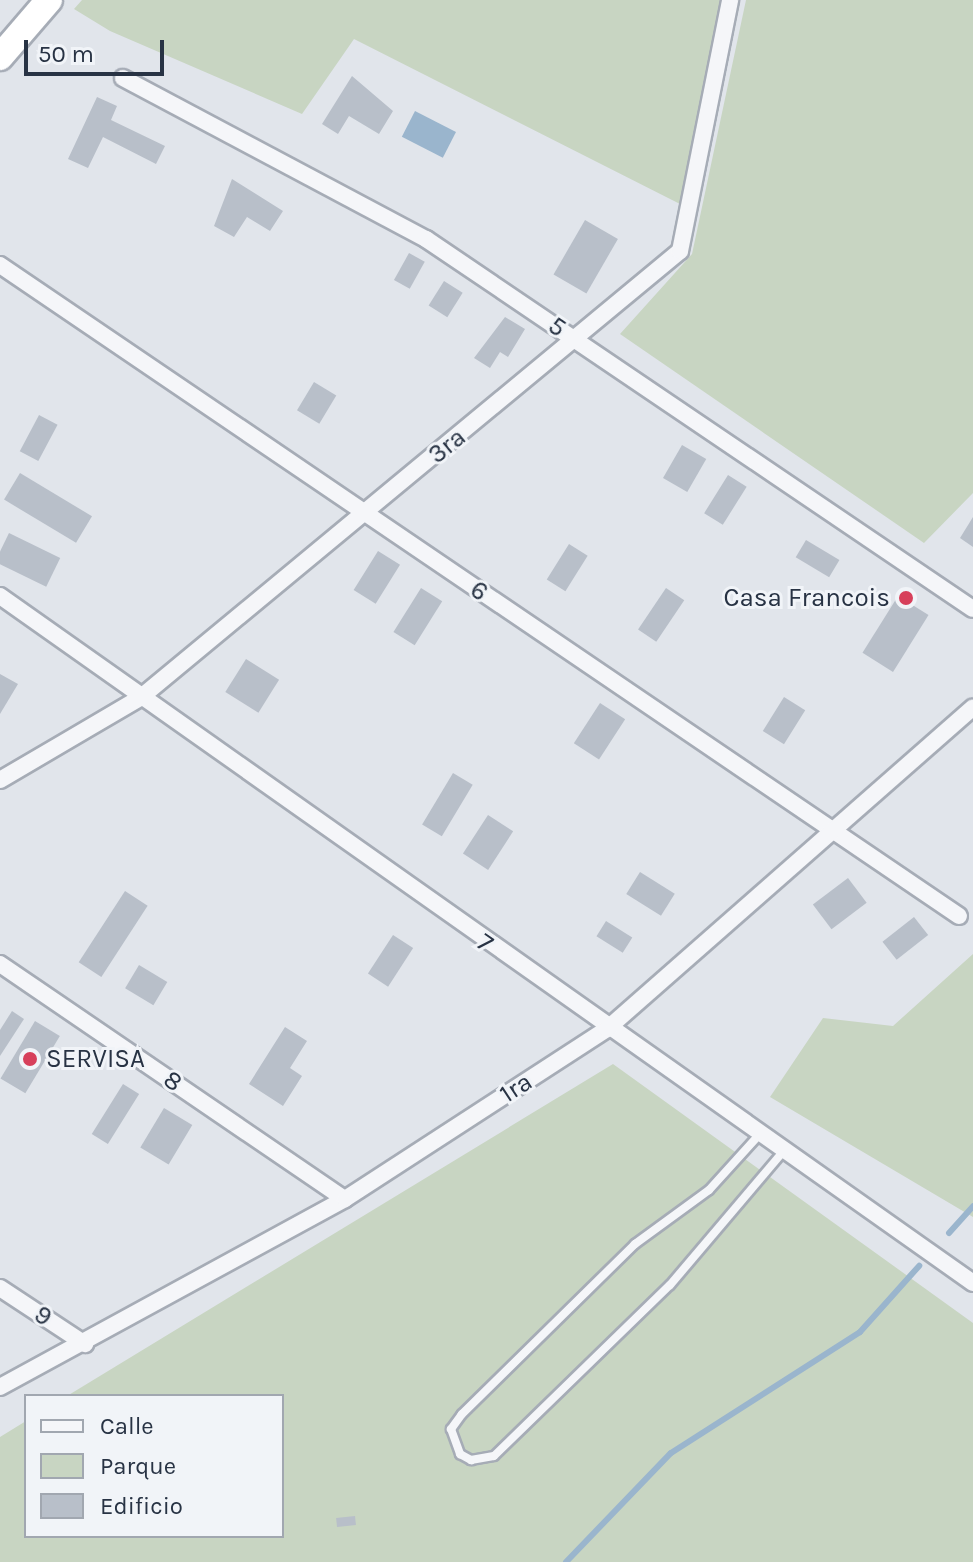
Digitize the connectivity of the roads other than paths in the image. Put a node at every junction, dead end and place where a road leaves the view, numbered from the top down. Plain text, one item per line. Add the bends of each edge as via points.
1 (49, 0) edge
2 (730, 0) edge
3 (0, 57) edge
4 (123, 78) dead end
5 (0, 265) edge
6 (578, 341) junction
7 (364, 512) junction
8 (0, 596) edge
9 (973, 609) edge
10 (140, 698) junction
11 (973, 707) edge
12 (0, 780) edge
13 (830, 828) junction
14 (959, 916) dead end
15 (0, 964) edge
16 (607, 1029) junction
17 (758, 1136) junction
18 (782, 1153) junction
19 (345, 1199) junction
20 (973, 1283) edge
21 (0, 1288) edge
22 (85, 1344) junction
23 (0, 1387) edge

1 - 3 highway
2 - 6 street, 3ra via 680,251
4 - 6 street, 5 via 426,239
5 - 7 street, 6
6 - 7 street, 3ra
6 - 9 street, 5
7 - 10 street, 3ra
7 - 13 street, 6
8 - 10 street, 7
10 - 12 street, 3ra
10 - 16 street, 7
11 - 13 street, 1ra
13 - 14 street, 6
13 - 16 street, 1ra
15 - 19 street, 8
16 - 17 street, 7
16 - 19 street, 1ra
17 - 18 street, 7
17 - 18 lane via 709,1190 635,1244 462,1414 451,1429 460,1454 471,1460 494,1456 670,1285
18 - 20 street, 7
19 - 22 street, 1ra
21 - 22 street, 9
22 - 23 street, 1ra

